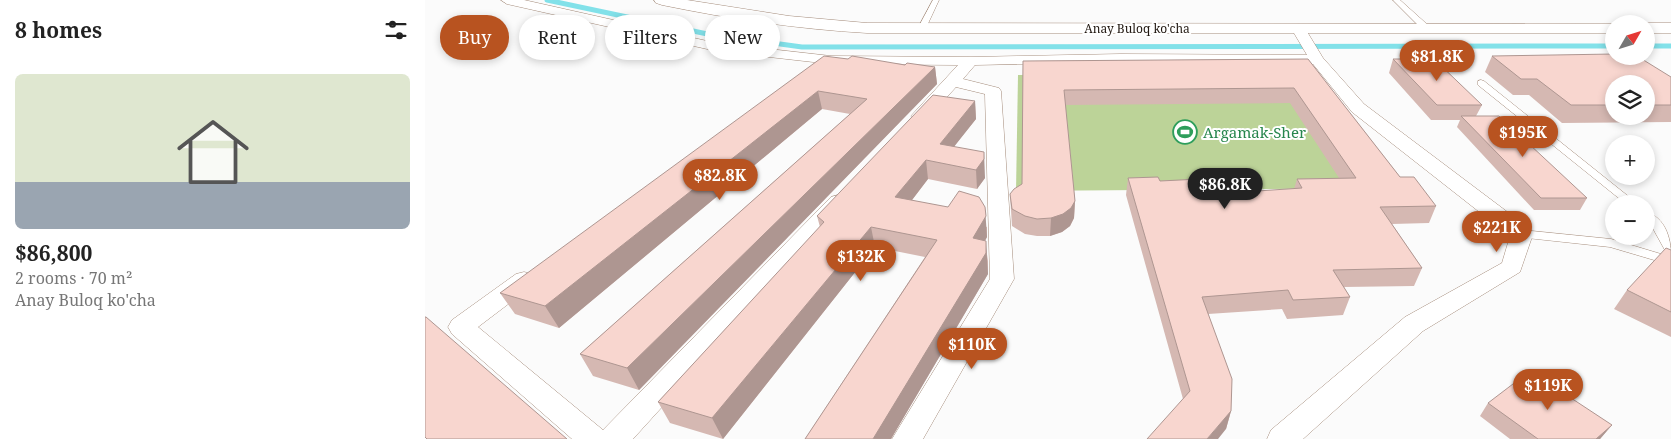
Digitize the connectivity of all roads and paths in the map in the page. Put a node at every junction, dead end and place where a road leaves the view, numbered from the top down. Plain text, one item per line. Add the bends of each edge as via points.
1 (507, 0) edge
2 (662, 0) edge
3 (936, 0) edge
4 (1396, 0) edge
5 (922, 28) junction
6 (1426, 28) junction
7 (1605, 28) edge
8 (1655, 28) edge
9 (1671, 28) edge
10 (1308, 44) junction
11 (971, 61) junction
12 (952, 82) junction
13 (1481, 83) dead end
14 (904, 132) edge
15 (850, 189) edge
16 (1622, 195) edge
17 (1655, 221) edge
18 (1523, 234) junction
19 (1671, 251) edge
20 (1671, 261) edge
21 (541, 267) edge
22 (593, 439) edge
23 (614, 439) edge
24 (907, 439) edge
25 (1282, 439) edge

1 - 11 street via 716,47 831,60
2 - 5 main road, Anay Buloq ko'cha via 789,22
3 - 5 lane
4 - 6 lane
5 - 10 main road, Anay Buloq ko'cha
6 - 7 main road, Anay Buloq ko'cha
6 - 10 main road, Anay Buloq ko'cha
8 - 9 main road
10 - 11 street via 1121,58
10 - 18 street via 1358,108
11 - 12 street
12 - 14 street
12 - 24 street via 993,91 1002,279
13 - 16 lane
15 - 23 street
17 - 19 lane
18 - 20 lane via 1611,243
18 - 25 street via 1512,267 1414,324
21 - 22 street via 461,327

